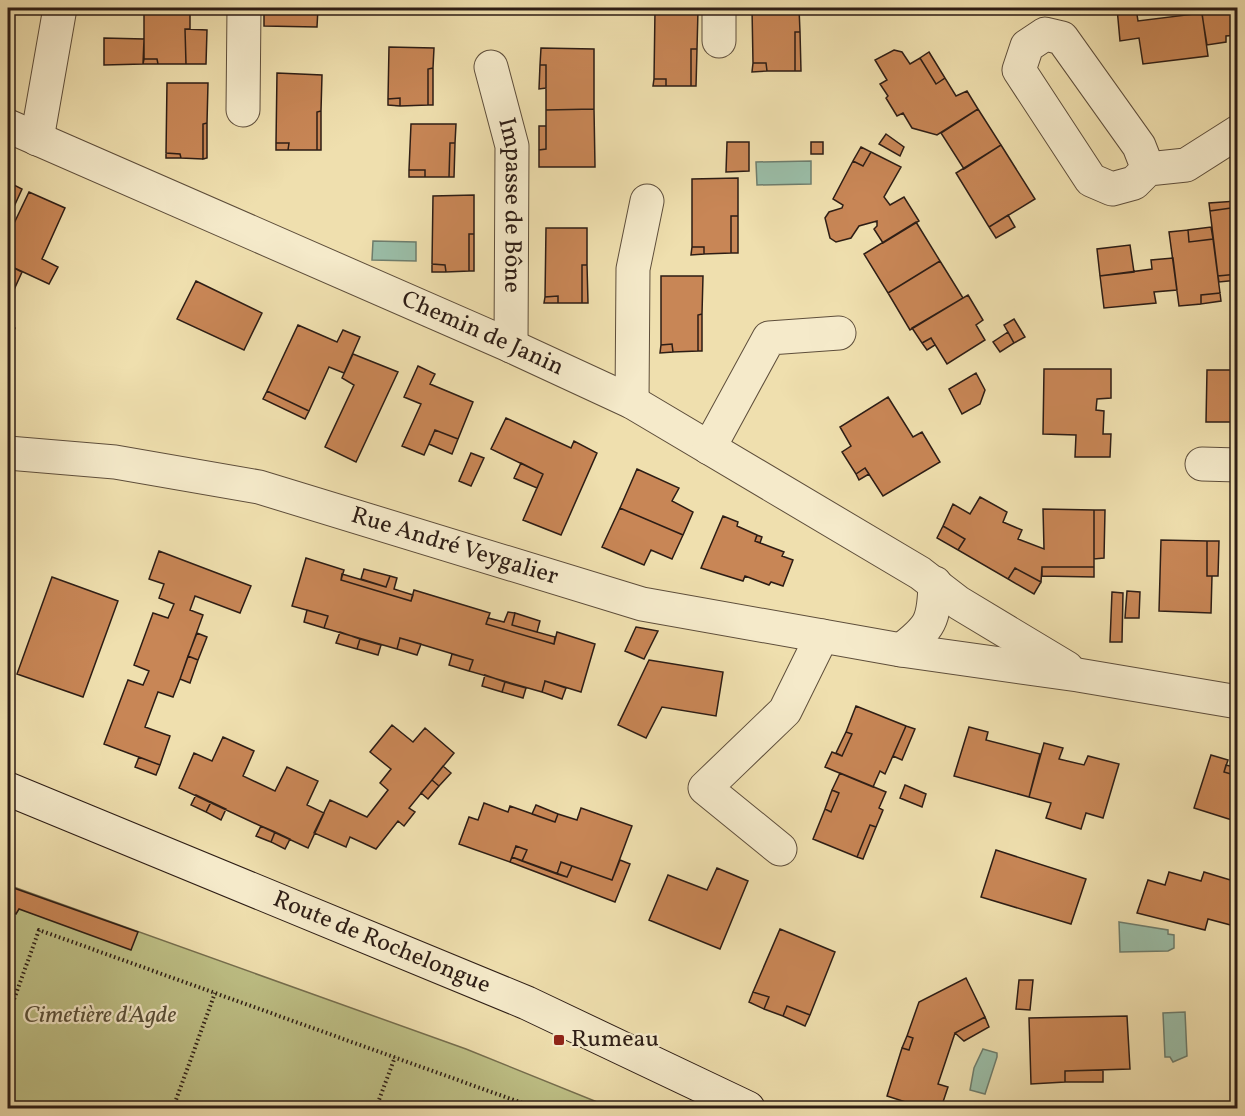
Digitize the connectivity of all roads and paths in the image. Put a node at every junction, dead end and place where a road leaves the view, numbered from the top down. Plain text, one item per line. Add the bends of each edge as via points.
1 (60, 8) edge
2 (244, 8) edge
3 (719, 8) edge
4 (719, 41) dead end
5 (491, 67) dead end
6 (243, 110) dead end
7 (8, 126) edge
8 (1238, 132) edge
9 (37, 139) junction
10 (1148, 169) junction
11 (647, 201) dead end
12 (839, 333) dead end
13 (511, 346) junction
14 (632, 402) junction
15 (709, 448) junction
16 (8, 453) edge
17 (1202, 464) dead end
18 (1238, 465) edge
19 (935, 583) junction
20 (822, 636) junction
21 (901, 650) junction
22 (1078, 675) junction
23 (1238, 702) edge
24 (8, 789) edge
25 (780, 849) dead end
26 (215, 993) junction
27 (8, 1016) edge
28 (394, 1057) junction
29 (518, 1101) junction
30 (173, 1108) edge
31 (376, 1108) edge
32 (516, 1108) edge
33 (536, 1108) edge
34 (748, 1108) edge

1 - 9 street
2 - 6 street
3 - 4 street
5 - 13 street, Impasse de Bône via 512,146
7 - 9 street, Chemin de Janin
8 - 10 street via 1186,165
9 - 13 street, Chemin de Janin
10 - 10 street via 1139,146 1062,38 1045,34 1027,46 1019,70 1091,180 1112,189 1134,183
11 - 14 street via 633,268
12 - 15 street via 769,338
13 - 14 street, Chemin de Janin
14 - 15 street, Chemin de Janin
15 - 19 street, Chemin de Janin
16 - 20 street, Rue André Veygalier via 115,462 259,487 642,604
17 - 18 street
19 - 21 street via 934,612 922,634
19 - 22 street, Chemin de Janin via 959,603
20 - 21 street, Rue André Veygalier
20 - 25 street via 785,711 705,788
21 - 22 street, Chemin de Janin
22 - 23 street, Chemin de Janin
24 - 34 street, Route de Rochelongue via 527,1003
26 - 27 path via 39,930
26 - 28 path
26 - 30 path
28 - 29 path
28 - 31 path
29 - 32 path
29 - 33 path

